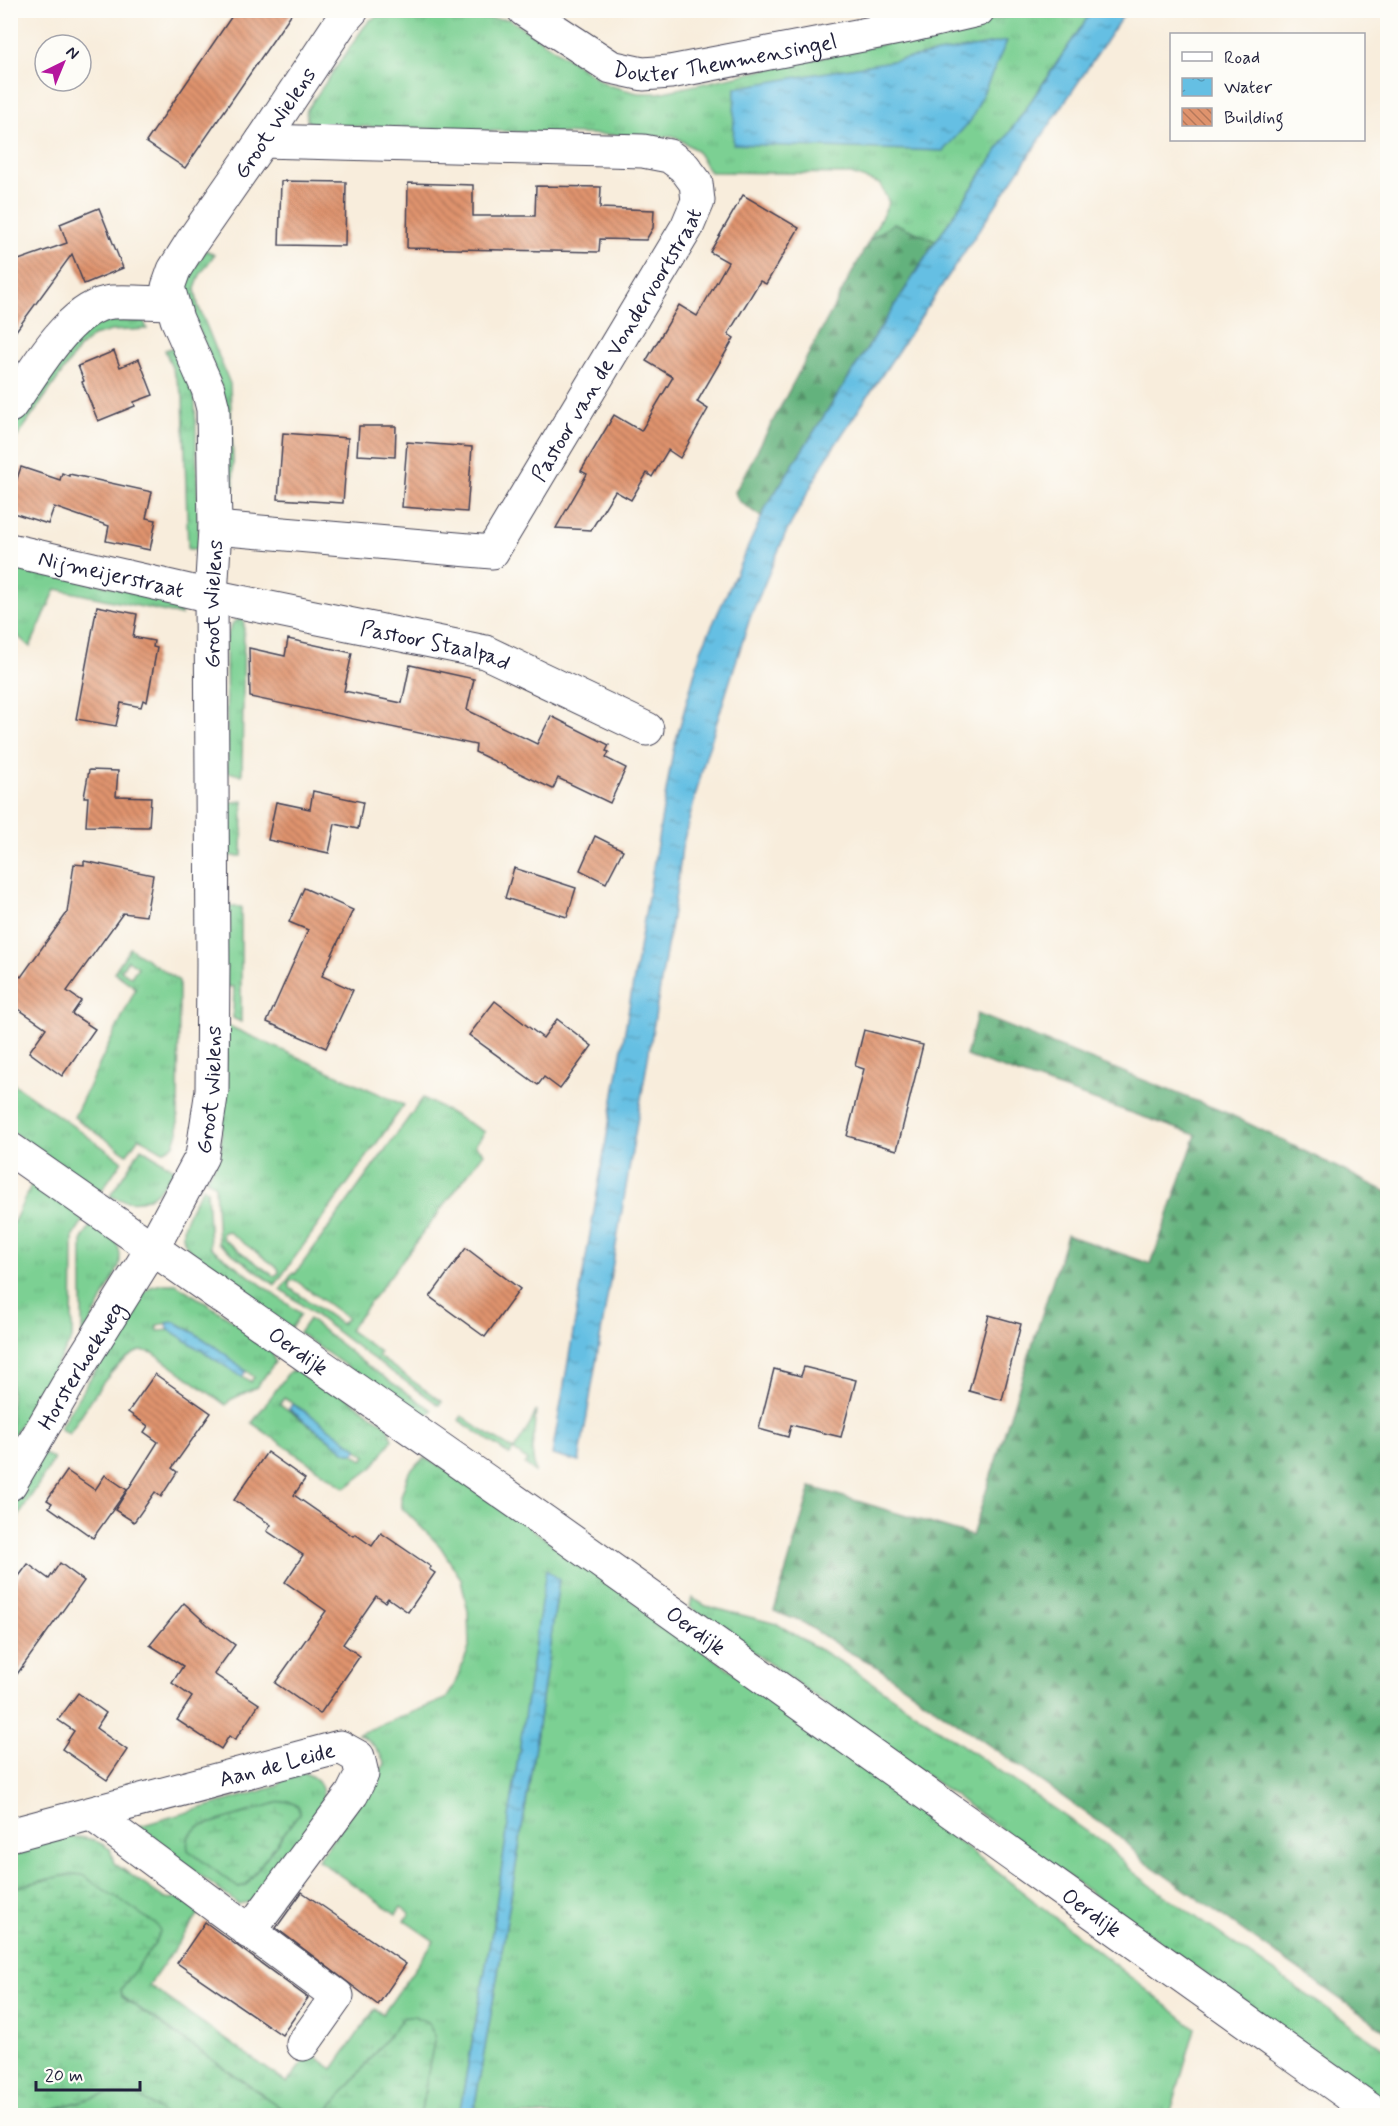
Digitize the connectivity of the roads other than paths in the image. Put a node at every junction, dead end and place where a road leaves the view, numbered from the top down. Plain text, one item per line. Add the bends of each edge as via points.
1 (352, 10) edge
2 (524, 10) edge
3 (978, 10) edge
4 (262, 141) junction
5 (172, 303) junction
6 (10, 406) edge
7 (215, 528) junction
8 (10, 550) edge
9 (211, 596) junction
10 (647, 729) dead end
11 (10, 1149) edge
12 (152, 1249) junction
13 (10, 1484) edge
14 (93, 1815) junction
15 (10, 1835) edge
16 (249, 1932) junction
17 (303, 2044) dead end
18 (1379, 2115) edge

1 - 4 street, Groot Wielens
2 - 3 street, Dokter Themmensingel via 611,67 644,74
4 - 5 street, Groot Wielens via 174,270 168,287
4 - 7 street, Pastoor van de Vondervoortstraat via 644,151 669,156 684,167 696,183 698,201 687,227 492,552
5 - 6 street via 110,302 87,309 70,323
5 - 7 street, Groot Wielens via 213,409
7 - 9 street, Groot Wielens
8 - 9 street, Nijmeijerstraat
9 - 10 street, Pastoor Staalpad via 485,652
9 - 12 street, Groot Wielens via 212,1090 202,1156
11 - 12 street, Oerdijk
12 - 13 street, Horsterhoekweg
12 - 18 street, Oerdijk via 545,1522
14 - 15 street, Aan de Leide
14 - 16 street
14 - 16 street, Aan de Leide via 340,1747 358,1757 362,1774 352,1794
16 - 17 street via 337,1996

